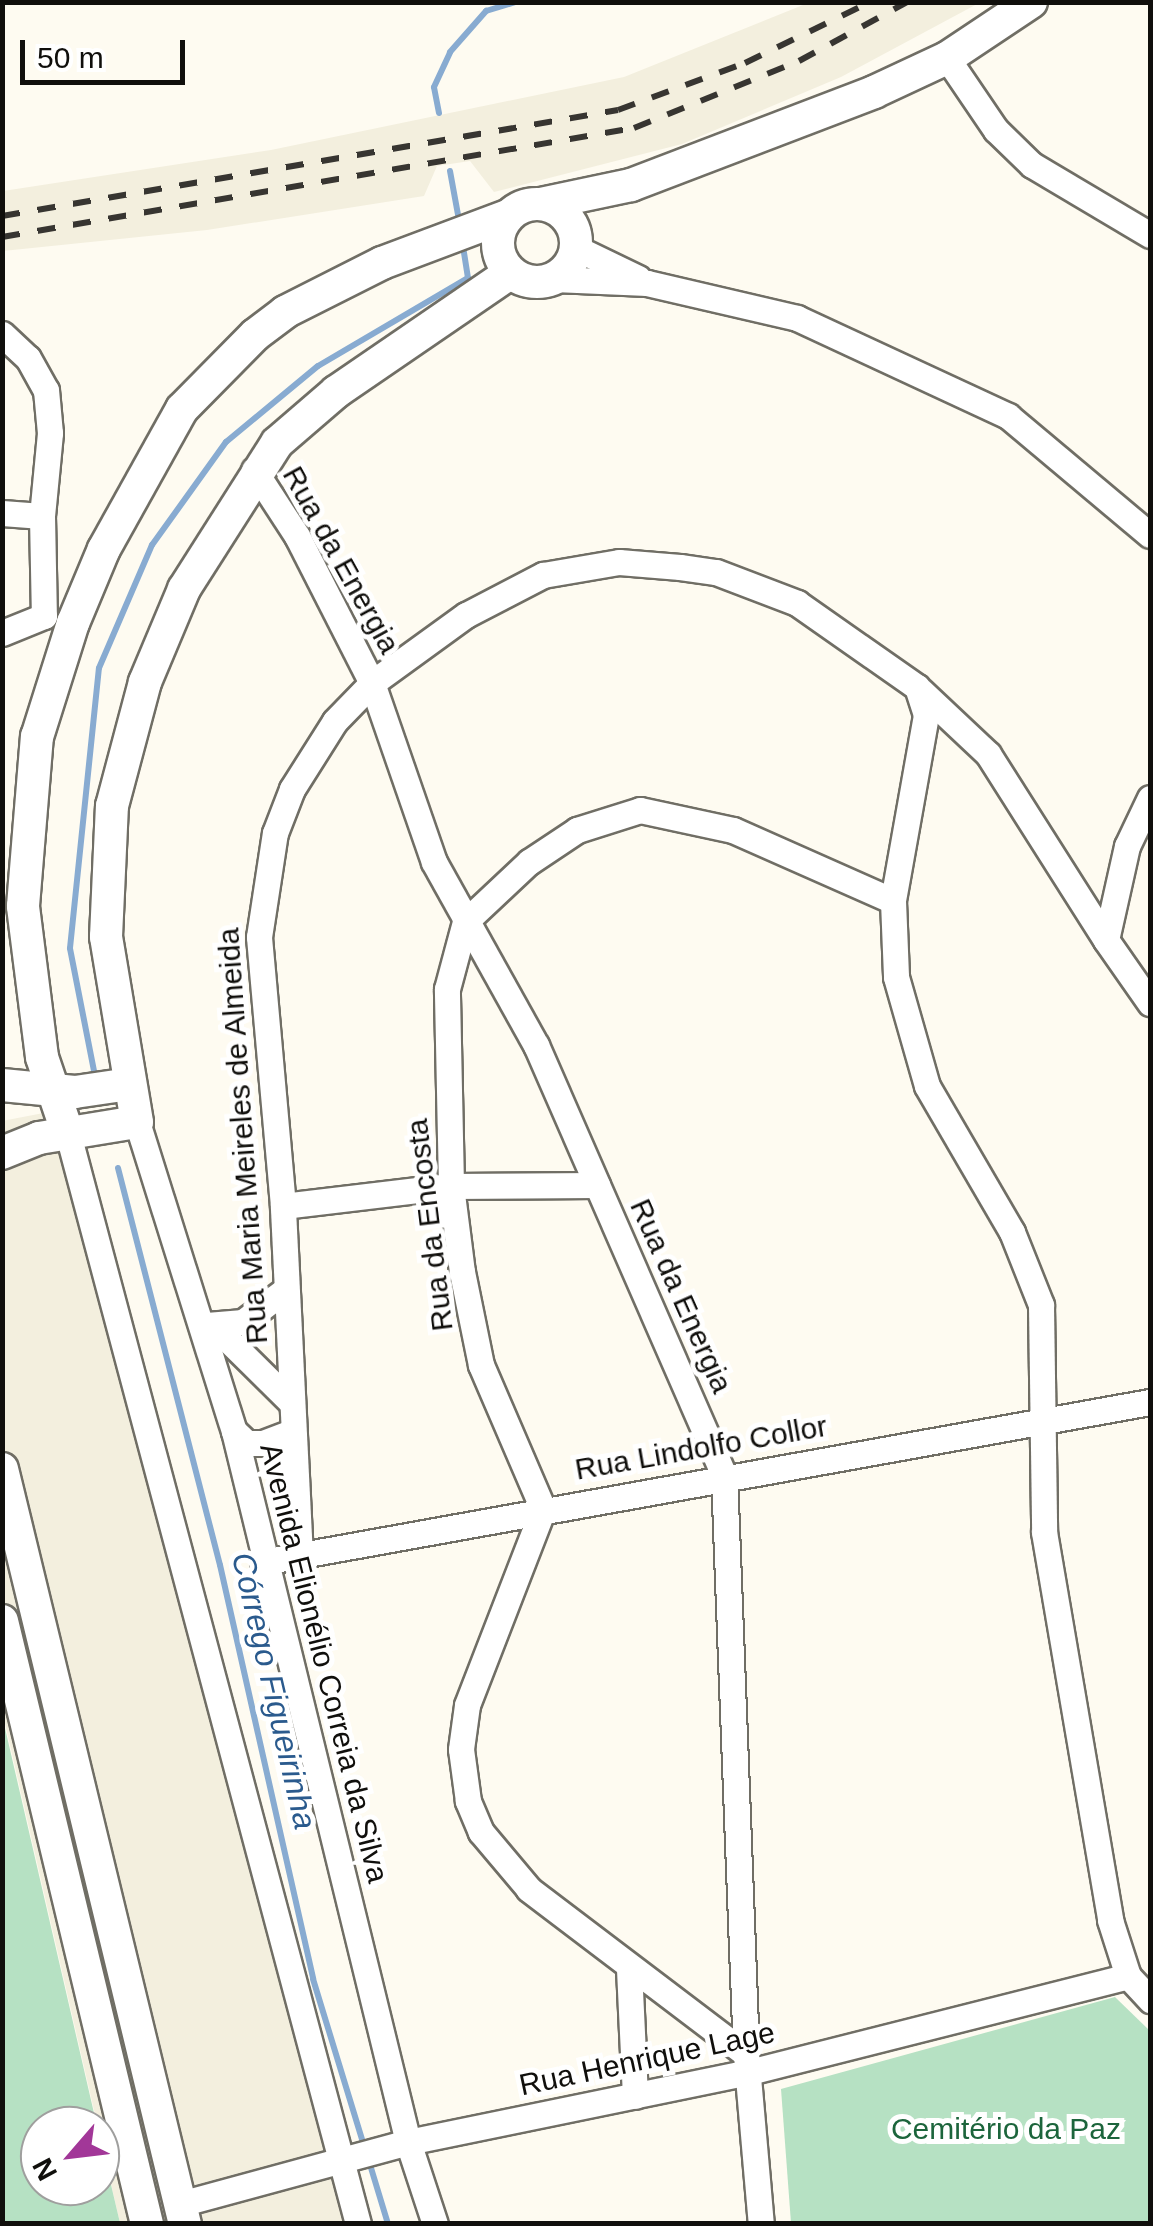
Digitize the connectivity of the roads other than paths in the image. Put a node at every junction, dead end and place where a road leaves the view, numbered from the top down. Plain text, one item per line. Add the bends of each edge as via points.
1 (1031, 2) edge
2 (947, 58) junction
3 (631, 185) junction
4 (541, 204) junction
5 (507, 216) junction
6 (1150, 235) edge
7 (574, 238) junction
8 (510, 272) junction
9 (554, 279) junction
10 (647, 283) junction
11 (2, 334) edge
12 (254, 470) junction
13 (2, 513) edge
14 (42, 516) junction
15 (1150, 535) edge
16 (2, 632) edge
17 (372, 683) junction
18 (918, 688) junction
19 (1150, 798) edge
20 (893, 902) junction
21 (465, 922) junction
22 (1106, 940) junction
23 (1150, 1003) edge
24 (129, 1084) junction
25 (2, 1086) edge
26 (52, 1090) junction
27 (137, 1122) junction
28 (68, 1134) junction
29 (2, 1153) edge
30 (597, 1184) junction
31 (451, 1186) junction
32 (283, 1206) junction
33 (285, 1290) junction
34 (208, 1325) junction
35 (1150, 1402) edge
36 (292, 1403) junction
37 (1042, 1423) junction
38 (234, 1430) junction
39 (292, 1432) junction
40 (2, 1469) edge
41 (724, 1476) junction
42 (543, 1509) junction
43 (300, 1557) junction
44 (263, 1562) junction
45 (2, 1621) edge
46 (629, 1969) junction
47 (1128, 1976) junction
48 (1150, 2000) edge
49 (748, 2063) junction
50 (635, 2096) junction
51 (408, 2142) junction
52 (339, 2162) junction
53 (183, 2214) edge
54 (147, 2224) edge
55 (358, 2224) edge
56 (435, 2224) edge
57 (761, 2224) edge

1 - 2 main road
2 - 3 main road
2 - 6 street via 996,130 1032,165
3 - 4 main road
3 - 7 main road
4 - 5 main road
4 - 7 main road
5 - 8 main road via 498,255
5 - 26 main road via 382,263 285,312 182,409 132,493 73,623 37,738 23,906
7 - 9 main road
7 - 10 street
8 - 9 main road via 531,283
8 - 12 main road via 336,392
9 - 10 street
10 - 15 street via 797,318 944,382 1023,426
11 - 14 street via 28,358 50,403
12 - 17 street, Rua da Energia
12 - 24 main road via 184,590 144,682 112,806 106,937
13 - 14 street
14 - 16 street via 44,616
17 - 18 street, Rua Maria Meireles de Almeida via 466,615 543,575 619,562 716,572 761,588 832,623
17 - 21 street, Rua da Energia via 434,862
17 - 32 street, Rua Maria Meireles de Almeida via 315,750 280,818 268,865 259,937
18 - 20 street via 925,727
18 - 22 street, Rua Maria Meireles de Almeida via 988,754
19 - 22 street via 1126,846
20 - 21 street via 733,830 640,810 577,830 529,862
20 - 37 street via 896,977 914,1056 947,1127 1012,1232 1041,1306
21 - 30 street, Rua da Energia via 536,1045
21 - 31 street, Rua da Encosta via 454,948 445,1025
22 - 23 street, Rua Maria Meireles de Almeida
24 - 26 main road
24 - 27 main road
25 - 26 main road
26 - 28 main road
27 - 28 main road
27 - 34 street, Avenida Elionélio Correia da Silva
28 - 29 main road
28 - 52 street
30 - 31 street
30 - 41 street, Rua da Energia
31 - 32 street
31 - 42 street, Rua da Encosta via 481,1365
32 - 33 street, Rua Maria Meireles de Almeida
33 - 34 street via 251,1318
33 - 36 street, Rua Maria Meireles de Almeida
34 - 36 street
34 - 38 street, Avenida Elionélio Correia da Silva
35 - 37 street, Rua Lindolfo Collor
36 - 39 street, Rua Maria Meireles de Almeida
37 - 41 street, Rua Lindolfo Collor
37 - 47 street via 1044,1532 1110,1920
38 - 39 street via 247,1443
38 - 44 street, Avenida Elionélio Correia da Silva
39 - 43 street, Rua Maria Meireles de Almeida
40 - 53 main road
41 - 42 street, Rua Lindolfo Collor
41 - 49 street, Rua da Energia
42 - 43 street, Rua Lindolfo Collor
42 - 46 street via 467,1704 464,1785 481,1832 507,1866
43 - 44 street, Rua Lindolfo Collor
44 - 51 street, Avenida Elionélio Correia da Silva
45 - 54 main road
46 - 49 street
46 - 50 street
47 - 48 street
47 - 49 street, Rua Henrique Lage
49 - 50 street, Rua Henrique Lage
49 - 57 street, Rua da Energia
50 - 51 street, Rua Henrique Lage
51 - 52 street, Rua Henrique Lage
51 - 56 street, Avenida Elionélio Correia da Silva
52 - 53 street, Rua Henrique Lage
52 - 55 street

